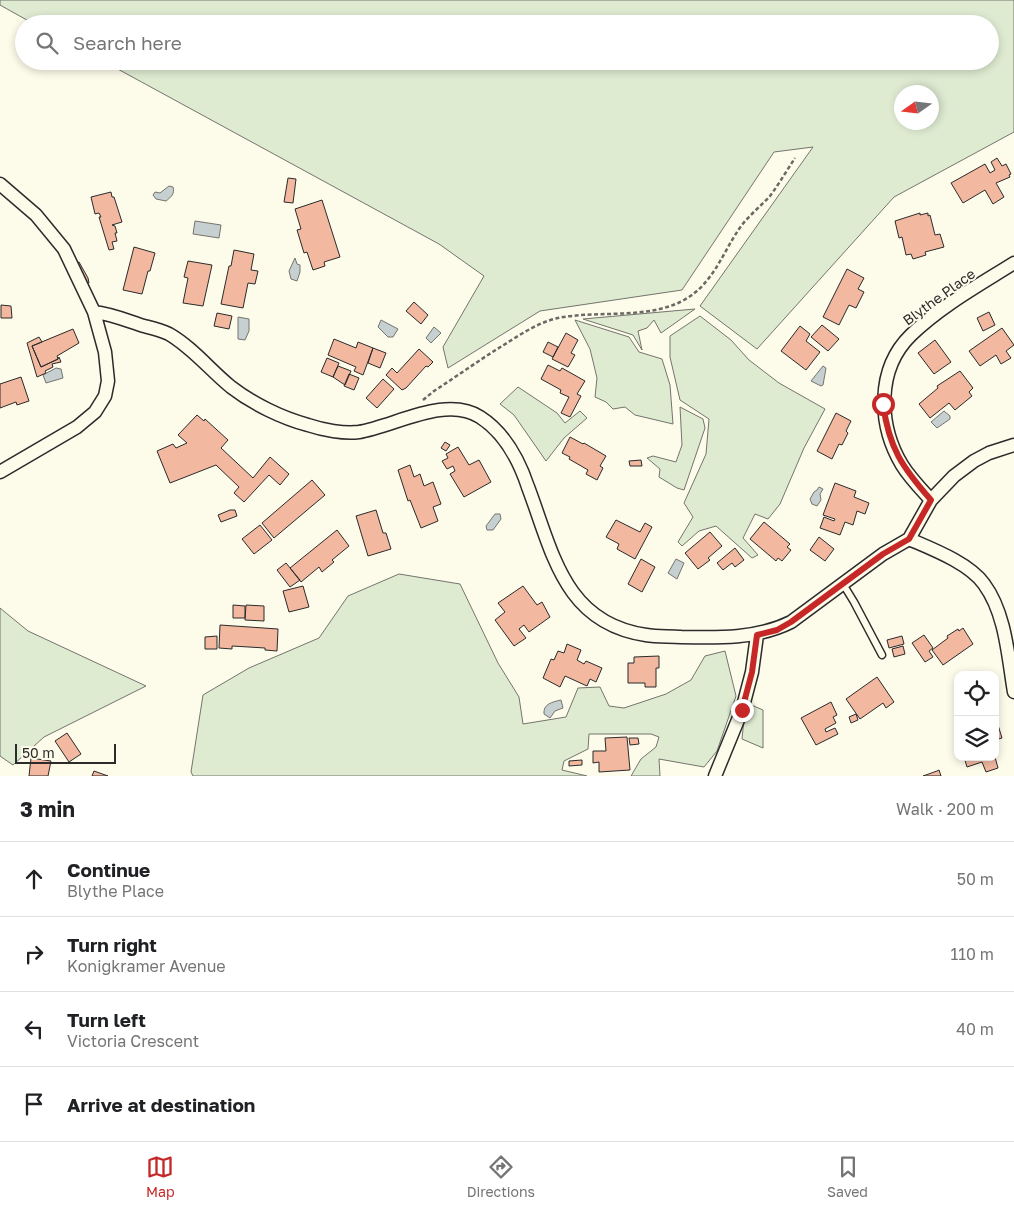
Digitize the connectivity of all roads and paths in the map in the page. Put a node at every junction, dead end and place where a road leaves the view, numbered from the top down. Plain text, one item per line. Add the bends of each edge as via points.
1 (795, 158) dead end
2 (0, 184) edge
3 (1014, 263) edge
4 (94, 312) junction
5 (419, 403) dead end
6 (1014, 445) edge
7 (0, 471) edge
8 (931, 500) junction
9 (909, 539) junction
10 (843, 584) junction
11 (757, 635) junction
12 (882, 655) dead end
13 (1014, 692) edge
14 (715, 776) edge

1 - 5 path via 771,194 738,230 709,279 695,293 684,300 648,311 585,314 541,324 479,361
2 - 4 street via 36,215 64,248
3 - 8 street, Blythe Place via 945,308 910,336 895,355 885,383 883,404 892,445 902,465
4 - 7 street via 105,352 108,380 105,396 96,412 77,427
4 - 11 street via 167,333 190,348 243,396 308,426 358,432 442,410 463,410 479,416 504,438 522,470 558,567 569,589 590,612 615,627 646,635 704,638
6 - 8 street via 974,461
8 - 9 street
9 - 10 street
9 - 13 street via 950,558 984,583 996,604 1003,629
10 - 11 street via 791,622
10 - 12 lane
11 - 14 street via 742,710

